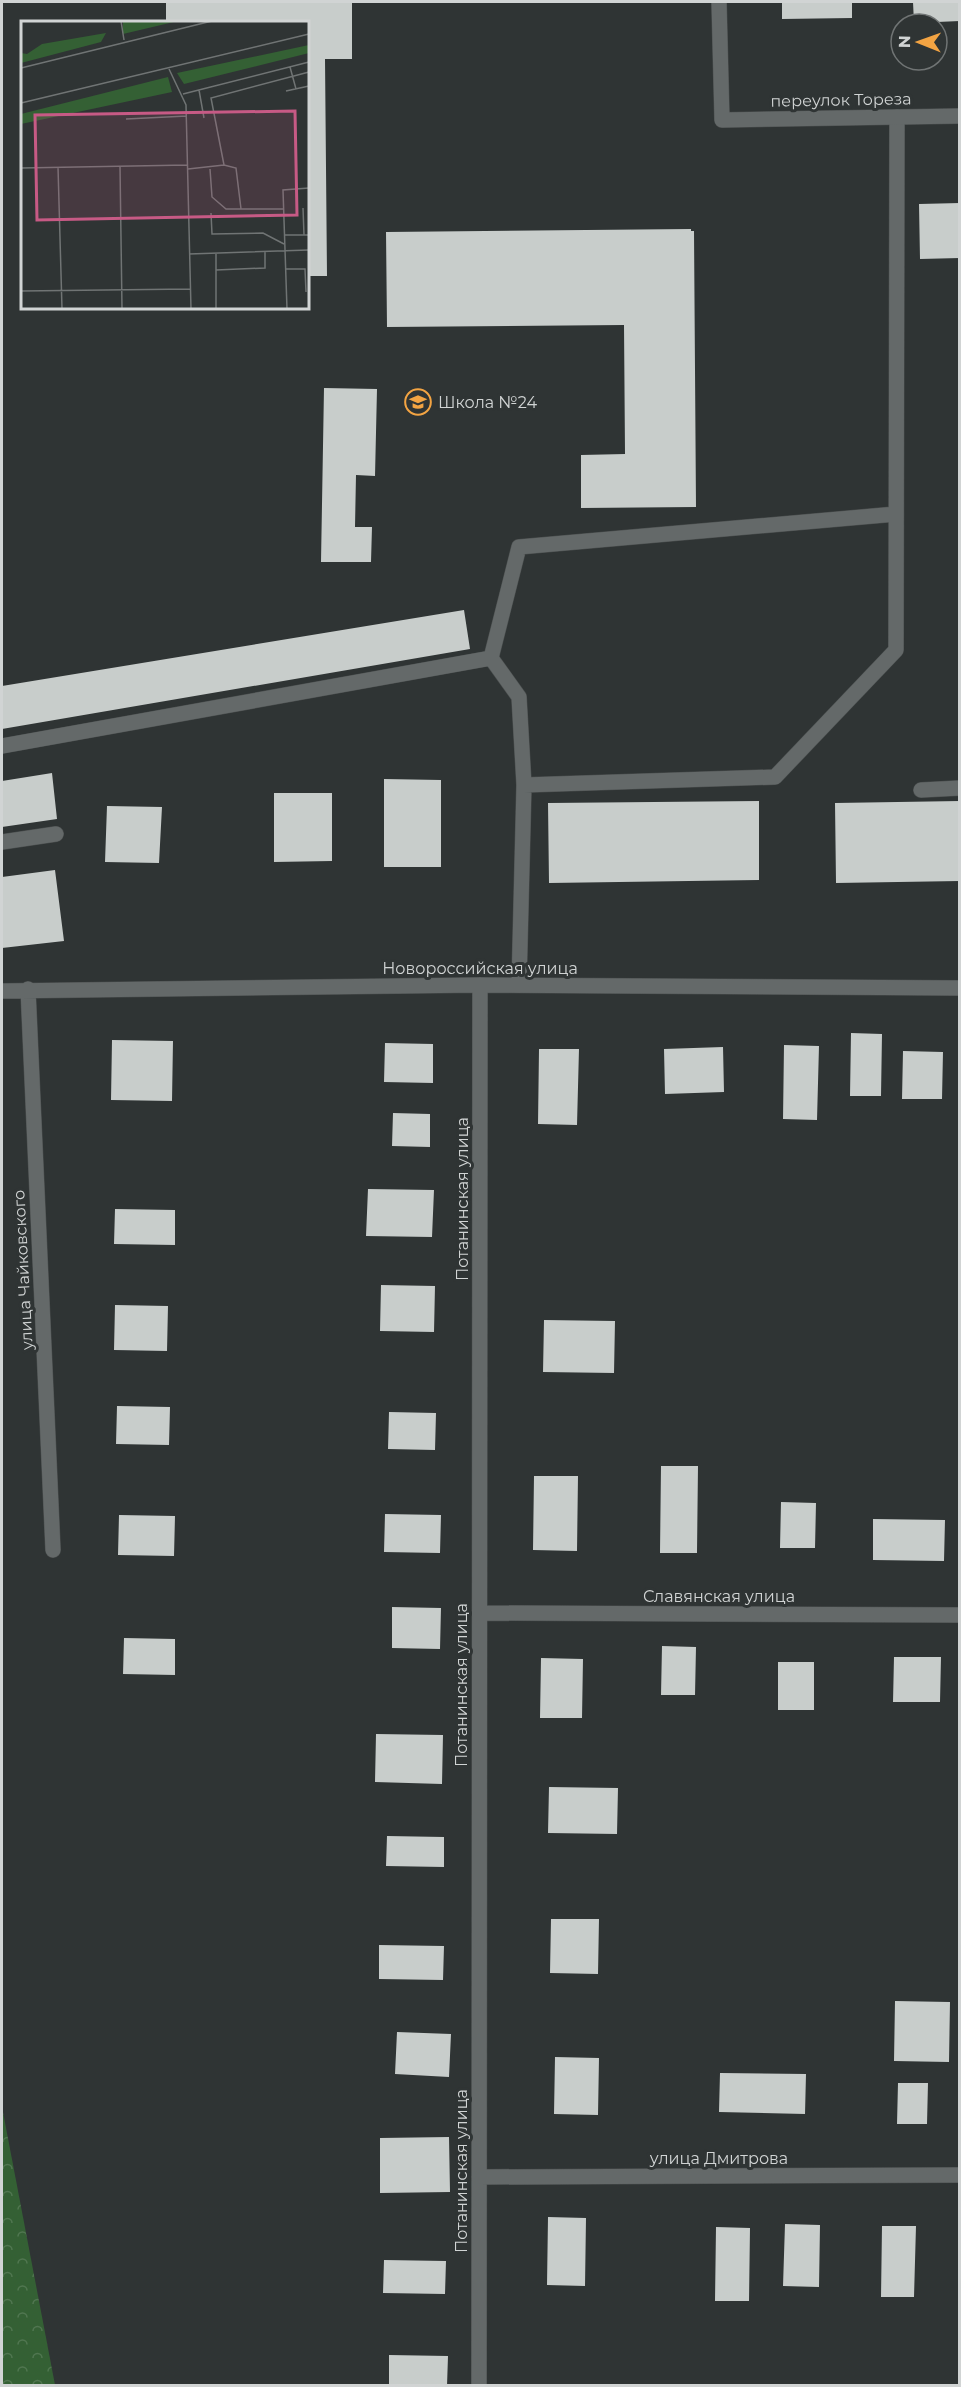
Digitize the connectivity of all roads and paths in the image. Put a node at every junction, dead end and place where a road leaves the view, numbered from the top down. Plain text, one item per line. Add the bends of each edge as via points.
1 (719, 2) edge
2 (960, 116) edge
3 (897, 117) junction
4 (896, 514) junction
5 (491, 658) junction
6 (2, 746) edge
7 (524, 785) junction
8 (960, 788) edge
9 (921, 789) dead end
10 (56, 834) dead end
11 (2, 842) edge
12 (480, 985) junction
13 (519, 985) junction
14 (960, 988) edge
15 (28, 989) junction
16 (2, 991) edge
17 (53, 1550) dead end
18 (479, 1613) junction
19 (960, 1615) edge
20 (960, 2175) edge
21 (479, 2177) junction
22 (479, 2385) edge

1 - 3 street, переулок Тореза via 722,120
2 - 3 street, переулок Тореза
3 - 4 street
4 - 5 street via 519,547
4 - 7 street via 896,650 775,777
5 - 6 street
5 - 7 street via 519,697
7 - 13 street
8 - 9 street
10 - 11 street
12 - 13 street, Новороссийская улица
12 - 15 street, Новороссийская улица
12 - 18 street, Потанинская улица
13 - 14 street, Новороссийская улица
15 - 16 street, Новороссийская улица
15 - 17 street, улица Чайковского
18 - 19 street, Славянская улица
18 - 21 street, Потанинская улица
20 - 21 street, улица Дмитрова
21 - 22 street, Потанинская улица

